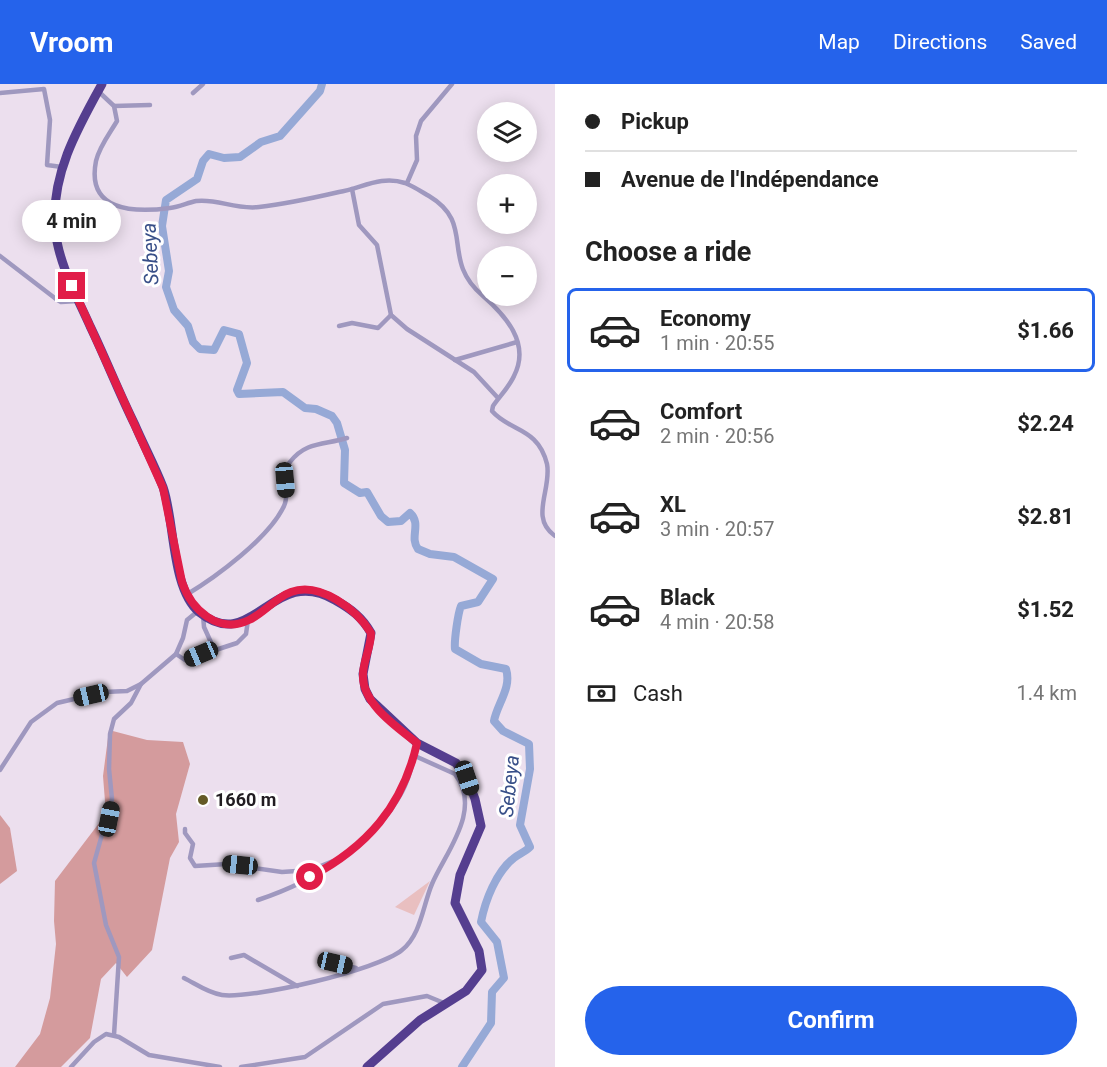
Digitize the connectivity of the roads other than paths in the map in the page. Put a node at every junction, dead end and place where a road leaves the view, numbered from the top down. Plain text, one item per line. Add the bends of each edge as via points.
1 (16, 84) edge
2 (203, 84) edge
3 (452, 84) edge
4 (100, 88) edge
5 (18, 92) junction
6 (0, 93) edge
7 (193, 93) dead end
8 (150, 105) dead end
9 (114, 106) junction
10 (62, 168) junction
11 (407, 183) junction
12 (352, 189) junction
13 (0, 256) edge
14 (78, 301) junction
15 (391, 315) junction
16 (339, 326) dead end
17 (517, 342) junction
18 (455, 360) junction
19 (498, 398) junction
20 (343, 439) dead end
21 (555, 536) edge
22 (186, 595) junction
23 (200, 613) junction
24 (248, 620) junction
25 (214, 649) junction
26 (176, 654) junction
27 (141, 684) junction
28 (417, 743) junction
29 (415, 756) junction
30 (0, 770) edge
31 (185, 829) dead end
32 (344, 857) junction
33 (258, 900) dead end
34 (231, 958) dead end
35 (335, 963) dead end
36 (359, 969) junction
37 (184, 978) dead end
38 (297, 986) junction
39 (444, 1003) junction
40 (114, 1035) junction
41 (71, 1067) edge
42 (220, 1067) edge
43 (241, 1067) edge
44 (367, 1067) edge

1 - 5 street
2 - 7 street
3 - 11 street via 421,122 416,136 417,160
4 - 9 street
4 - 10 highway
5 - 6 street
5 - 10 street via 44,89 50,120 47,165
8 - 9 street
9 - 12 street via 117,121 96,160 94,176 98,191 108,204 119,208 163,209 210,201 245,209
10 - 14 highway via 55,188 55,230
11 - 12 street via 383,180
11 - 17 street via 451,213 462,271 477,291 508,319
12 - 15 street via 359,225 378,245
13 - 14 street via 61,302
14 - 22 highway via 163,488
15 - 16 street via 378,328 352,323
15 - 18 street
17 - 18 street
17 - 19 street via 518,366
18 - 19 street via 480,377
19 - 21 street via 492,411 527,433 546,461 549,475 542,517 543,524
20 - 22 street via 309,447 290,462 285,470 285,506 273,522 205,584
22 - 23 highway
23 - 24 highway via 226,624
23 - 25 street
23 - 26 street via 187,620
24 - 25 street via 243,639
24 - 28 highway via 291,592 303,589 323,593 354,611 371,633 363,674 365,689 376,706
25 - 26 street via 185,660
26 - 27 street
27 - 30 street via 127,691 57,703 31,722
27 - 40 street via 131,703 114,719 110,734 112,799 94,863 106,925 119,957
28 - 29 street
28 - 39 highway via 462,769 475,799 480,826 460,875 455,903 479,951 482,970 466,991
29 - 32 street via 393,805 367,837
29 - 36 street via 451,771 459,779 464,803 457,841 433,881 410,942 389,959
31 - 32 street via 194,844 190,858 200,867 227,864 300,871
32 - 33 street via 296,885
34 - 38 street via 244,955
35 - 36 street
36 - 38 street
37 - 38 street via 223,995
39 - 43 street via 427,996 383,1004 305,1057
39 - 44 highway
40 - 41 street via 99,1037
40 - 42 street via 149,1055

